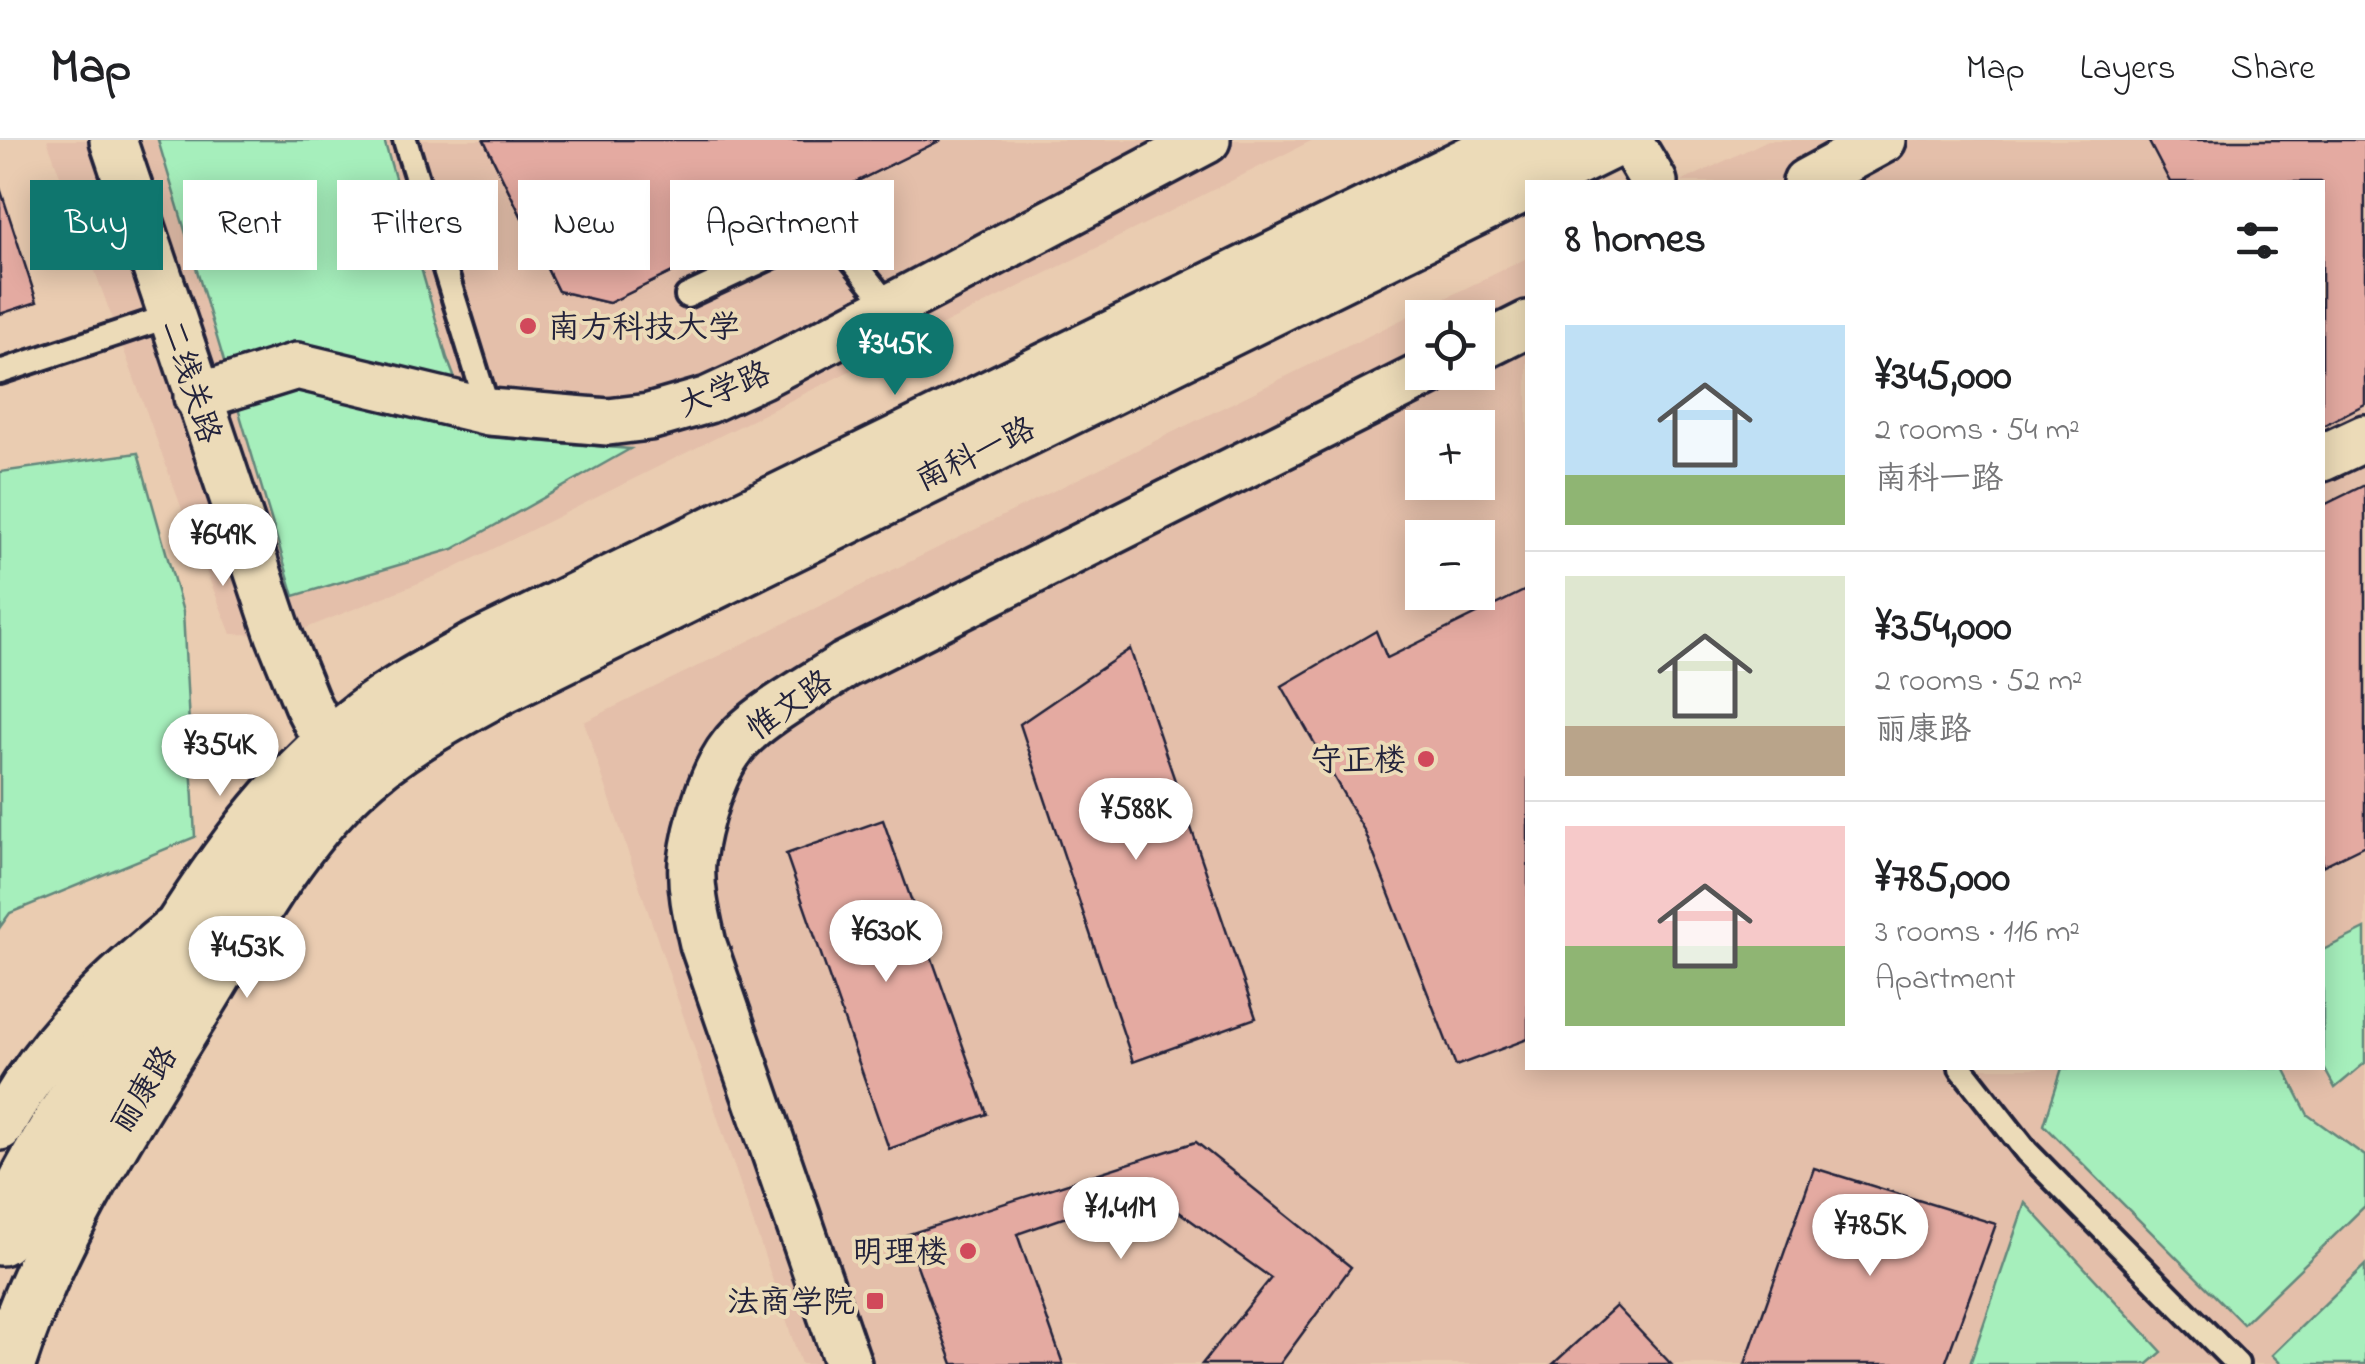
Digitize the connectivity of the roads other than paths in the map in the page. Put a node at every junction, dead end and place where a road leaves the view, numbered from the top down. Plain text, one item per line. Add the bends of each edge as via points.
1 (112, 140) edge
2 (406, 140) edge
3 (1208, 140) edge
4 (1520, 140) edge
5 (1612, 140) edge
6 (1629, 140) edge
7 (1882, 140) edge
8 (1531, 180) edge
9 (1653, 180) edge
10 (1810, 180) edge
11 (1525, 183) edge
12 (686, 296) dead end
13 (889, 306) junction
14 (170, 316) junction
15 (1525, 326) edge
16 (1495, 340) edge
17 (0, 372) edge
18 (1405, 385) edge
19 (197, 398) junction
20 (490, 412) junction
21 (2365, 438) edge
22 (2325, 457) edge
23 (339, 766) junction
24 (190, 916) junction
25 (1963, 1070) edge
26 (0, 1127) edge
27 (0, 1237) edge
28 (7, 1364) edge
29 (848, 1364) edge
30 (2237, 1364) edge

1 - 14 street, 二线关路
2 - 20 lane
3 - 13 street, 大学路
4 - 23 street, 南科一路 via 476,650 365,717
5 - 8 street, 南科一路
6 - 9 street
7 - 10 street
11 - 23 street, 南科一路 via 502,685 384,754
12 - 13 lane via 807,240 841,246
13 - 20 street, 大学路 via 760,376 649,418 608,422
14 - 17 lane
14 - 19 street, 二线关路
15 - 16 street
18 - 29 street, 惟文路 via 845,666 734,744 713,780 692,860 703,944
19 - 20 street, 大学路 via 297,366
19 - 23 street, 二线关路 via 278,636
21 - 22 street
23 - 24 street, 丽康路 via 283,790
23 - 28 street, 丽康路 via 314,824 90,1175 45,1262
24 - 26 street via 111,981 64,1032
24 - 27 street, 丽康路 via 46,1149
25 - 30 lane via 2026,1152

